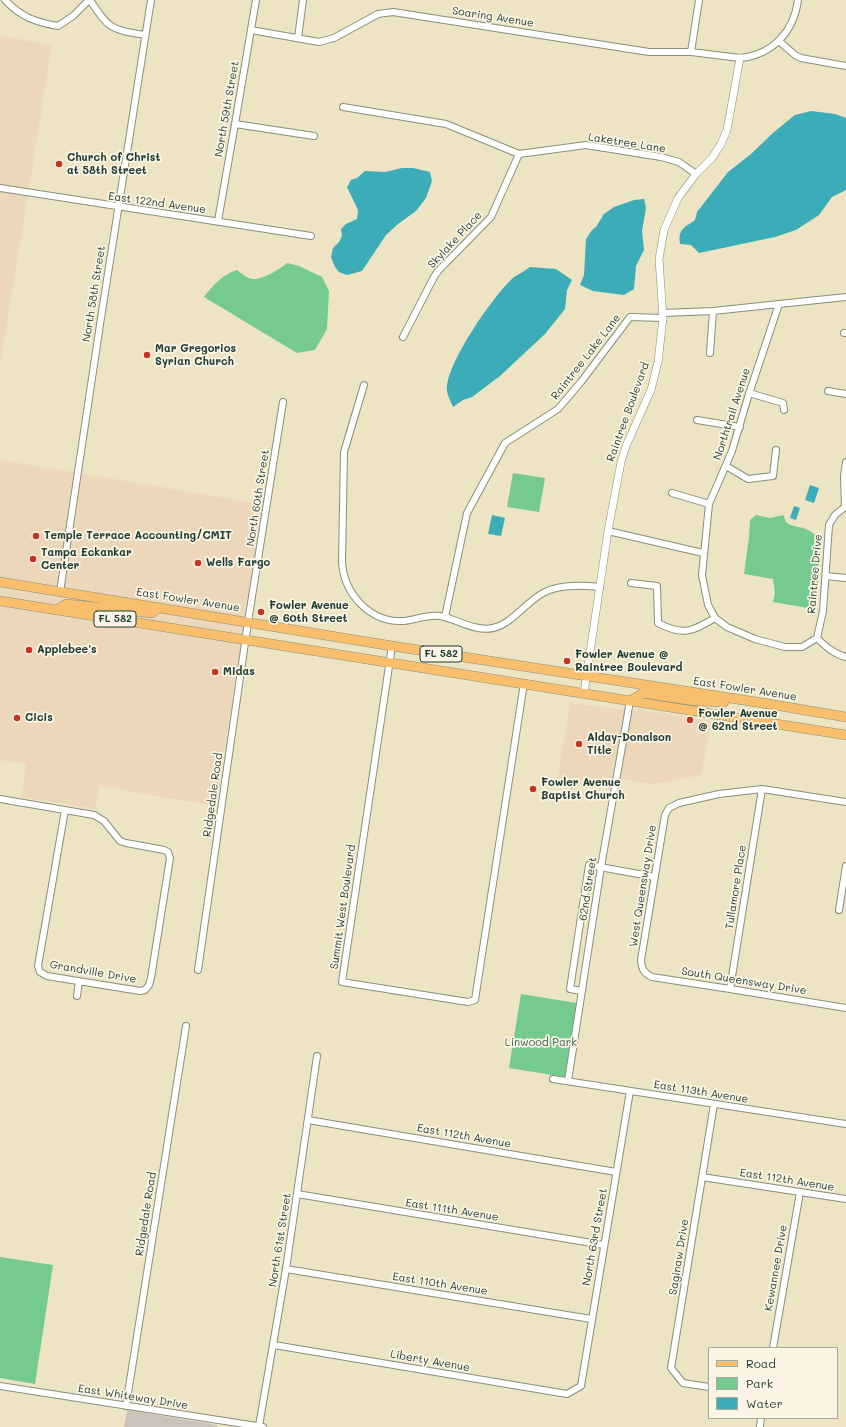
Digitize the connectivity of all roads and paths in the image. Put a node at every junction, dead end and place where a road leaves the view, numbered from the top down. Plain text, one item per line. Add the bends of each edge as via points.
1 (5, 0) edge
2 (89, 0) edge
3 (151, 0) edge
4 (256, 0) edge
5 (303, 0) edge
6 (699, 0) edge
7 (798, 0) edge
8 (251, 30) junction
9 (145, 35) junction
10 (298, 38) junction
11 (780, 42) junction
12 (691, 52) junction
13 (740, 58) junction
14 (846, 66) edge
15 (343, 107) dead end
16 (236, 124) junction
17 (314, 136) dead end
18 (519, 154) junction
19 (696, 174) junction
20 (0, 188) edge
21 (118, 207) junction
22 (218, 221) junction
23 (311, 236) dead end
24 (846, 297) edge
25 (779, 304) junction
26 (713, 311) junction
27 (663, 316) junction
28 (403, 337) dead end
29 (710, 353) dead end
30 (364, 385) dead end
31 (828, 391) dead end
32 (749, 393) junction
33 (846, 394) edge
34 (284, 402) dead end
35 (784, 410) dead end
36 (697, 420) dead end
37 (740, 427) junction
38 (776, 450) dead end
39 (846, 462) edge
40 (726, 466) junction
41 (672, 494) dead end
42 (709, 504) junction
43 (845, 506) edge
44 (608, 531) junction
45 (703, 553) junction
46 (826, 576) junction
47 (846, 578) edge
48 (0, 582) edge
49 (631, 583) dead end
50 (600, 587) junction
51 (60, 592) junction
52 (0, 601) edge
53 (158, 608) junction
54 (56, 610) junction
55 (445, 617) junction
56 (715, 618) junction
57 (248, 622) junction
58 (817, 638) junction
59 (246, 639) junction
60 (392, 646) junction
61 (846, 657) edge
62 (389, 662) junction
63 (587, 676) junction
64 (524, 683) junction
65 (584, 694) junction
66 (630, 701) junction
67 (769, 704) junction
68 (846, 717) edge
69 (846, 735) edge
70 (762, 789) junction
71 (0, 799) edge
72 (846, 802) edge
73 (65, 810) junction
74 (846, 866) edge
75 (601, 867) junction
76 (655, 877) junction
77 (839, 910) dead end
78 (642, 969) joint
79 (198, 970) dead end
80 (79, 981) junction
81 (730, 989) junction
82 (582, 991) junction
83 (77, 996) dead end
84 (846, 1008) edge
85 (186, 1026) dead end
86 (317, 1056) dead end
87 (553, 1079) dead end
88 (568, 1081) junction
89 (630, 1091) junction
90 (714, 1104) junction
91 (308, 1120) junction
92 (846, 1124) edge
93 (616, 1172) junction
94 (702, 1177) junction
95 (800, 1192) junction
96 (297, 1194) junction
97 (846, 1199) edge
98 (604, 1245) junction
99 (286, 1269) junction
100 (591, 1319) junction
101 (274, 1345) junction
102 (772, 1347) edge
103 (0, 1386) edge
104 (581, 1386) joint
105 (708, 1387) edge
106 (126, 1406) junction
107 (261, 1427) edge

1 - 2 street via 26,18 58,26
2 - 9 street via 104,21 113,28
3 - 9 street, North 58th Street
4 - 8 street, North 59th Street
5 - 10 street
6 - 12 street
7 - 11 street via 791,26
8 - 10 street, Soaring Avenue
8 - 16 street, North 59th Street
9 - 21 street, North 58th Street
10 - 12 street, Soaring Avenue via 318,42 334,38 378,14 393,12 648,52
11 - 13 street via 762,53
11 - 14 street via 801,58
12 - 13 street, Soaring Avenue
13 - 19 street, Raintree Boulevard via 727,130 712,158
15 - 18 street, Laketree Lane via 446,124
16 - 17 street
16 - 22 street, North 59th Street
18 - 19 street, Laketree Lane via 586,145 661,157 679,162
18 - 28 street, Skylake Place via 491,217 438,271
19 - 27 street, Raintree Boulevard via 678,198 664,230 659,259
20 - 21 street, East 122nd Avenue
21 - 22 street, East 122nd Avenue
21 - 51 street, North 58th Street
22 - 23 street, East 122nd Avenue
24 - 25 street
25 - 26 street
25 - 32 street, Northtrail Avenue
26 - 27 street
26 - 29 street
27 - 44 street, Raintree Boulevard via 655,376 621,462
27 - 55 street, Raintree Lake Lane via 630,317 558,409 505,443 467,513
30 - 55 street via 344,452 342,562 346,584 354,597 368,610 394,621 431,616
31 - 33 street
32 - 35 street via 783,403
32 - 37 street, Northtrail Avenue
34 - 57 street, North 60th Street
36 - 37 street
37 - 40 street, Northtrail Avenue
38 - 40 street via 773,476 748,478
39 - 43 street
40 - 42 street, Northtrail Avenue
41 - 42 street
42 - 45 street, Northtrail Avenue
43 - 46 street, Raintree Drive via 829,525
44 - 45 street
44 - 50 street, Raintree Boulevard
45 - 56 street via 702,575 708,605
46 - 47 street
46 - 58 street, Raintree Drive via 823,611
48 - 51 main road, East Fowler Avenue / FL 582
49 - 56 street via 658,586 658,623 669,629 688,632
50 - 55 street via 562,586 543,593 502,626 492,629 478,628
50 - 63 street, Raintree Boulevard
51 - 53 main road, East Fowler Avenue / FL 582
52 - 54 main road, FL 582
53 - 54 main road via 152,613 66,604
53 - 57 main road, East Fowler Avenue / FL 582
54 - 59 main road, FL 582
56 - 58 street via 727,627 755,639 785,646 802,646
57 - 59 street, Ridgedale Road
57 - 60 main road, East Fowler Avenue / FL 582
58 - 61 street via 827,648
59 - 62 main road, FL 582
59 - 79 street, Ridgedale Road
60 - 62 street, Summit West Boulevard
60 - 63 main road, East Fowler Avenue / FL 582
62 - 64 main road, FL 582
62 - 64 street, Summit West Boulevard via 342,982 468,1002 475,1000
63 - 65 street, Raintree Boulevard
63 - 67 main road, East Fowler Avenue / FL 582
64 - 65 main road, FL 582
65 - 66 main road, FL 582
66 - 67 main road via 643,693 695,701
66 - 69 main road, FL 582
66 - 75 street, 62nd Street
67 - 68 main road, East Fowler Avenue / FL 582
70 - 72 street
70 - 76 street, West Queensway Drive via 719,794 679,803 669,808 665,815
70 - 81 street, Tullamore Place
71 - 73 street, Grandville Drive
73 - 80 street, Grandville Drive via 38,966 40,972 47,976
73 - 80 street, Grandville Drive via 94,815 104,821 120,841 164,850 170,858 149,986 140,991
74 - 77 street
75 - 76 street
75 - 82 street, 62nd Street
75 - 82 street via 589,865 570,989
76 - 78 street, West Queensway Drive via 641,960
78 - 81 street, South Queensway Drive via 652,977
80 - 83 street
81 - 84 street, South Queensway Drive
82 - 88 street, 62nd Street
85 - 106 street, Ridgedale Road
86 - 91 street, North 61st Street
87 - 88 street, East 113th Avenue
88 - 89 street, East 113th Avenue
89 - 90 street, East 113th Avenue
89 - 93 street, North 63rd Street
90 - 92 street, East 113th Avenue
90 - 94 street, Saginaw Drive
91 - 93 street, East 112th Avenue
91 - 96 street, North 61st Street
93 - 98 street, North 63rd Street
94 - 95 street, East 112th Avenue
94 - 105 street, Saginaw Drive via 671,1368 683,1383
95 - 97 street, East 112th Avenue
95 - 102 street, Kewannee Drive
96 - 98 street, East 111th Avenue
96 - 99 street, North 61st Street
98 - 100 street, North 63rd Street
99 - 100 street, East 110th Avenue
99 - 101 street, North 61st Street
100 - 104 street, North 63rd Street
101 - 104 street, Liberty Avenue via 567,1394
101 - 107 street, North 61st Street
103 - 106 street, East Whiteway Drive
106 - 107 street, East Whiteway Drive

